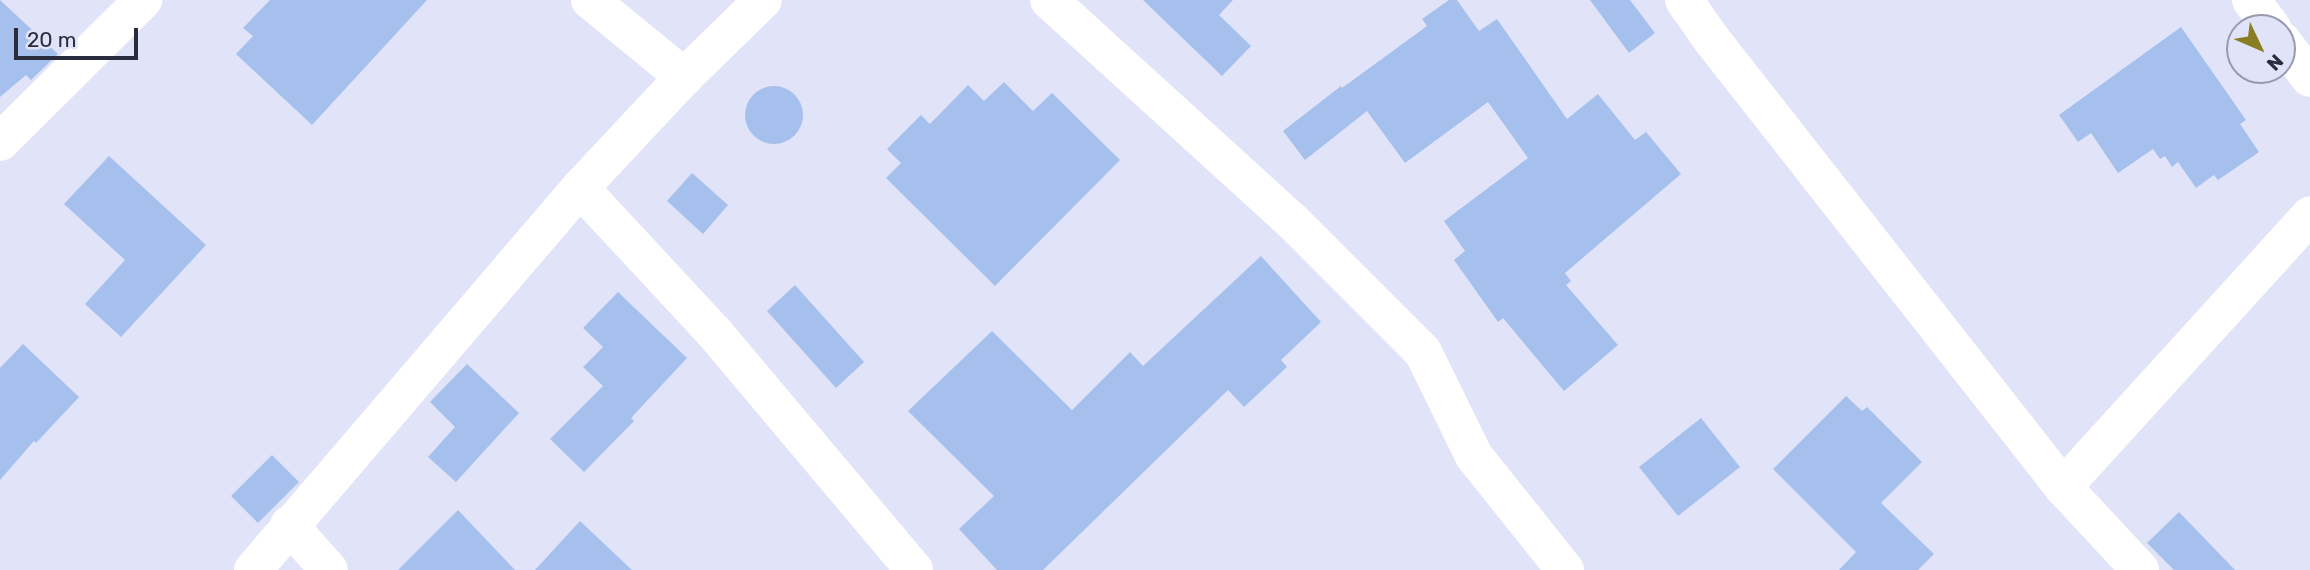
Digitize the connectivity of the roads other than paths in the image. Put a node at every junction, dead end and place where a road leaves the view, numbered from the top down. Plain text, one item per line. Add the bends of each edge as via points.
1 (143, 0) edge
2 (590, 0) edge
3 (763, 0) edge
4 (1049, 0) edge
5 (1684, 0) edge
6 (2296, 60) edge
7 (684, 77) junction
8 (2310, 78) edge
9 (0, 142) edge
10 (580, 188) junction
11 (2310, 216) edge
12 (2063, 487) junction
13 (289, 525) junction
14 (253, 570) edge
15 (329, 570) edge
16 (914, 570) edge
17 (1566, 570) edge
18 (2140, 570) edge

1 - 9 street
2 - 7 street
3 - 7 street
4 - 17 street via 1294,223 1423,352 1474,456
5 - 12 street
6 - 8 street
7 - 10 street
10 - 13 street
10 - 16 street via 713,331
11 - 12 street
12 - 18 street
13 - 14 street
13 - 15 street

